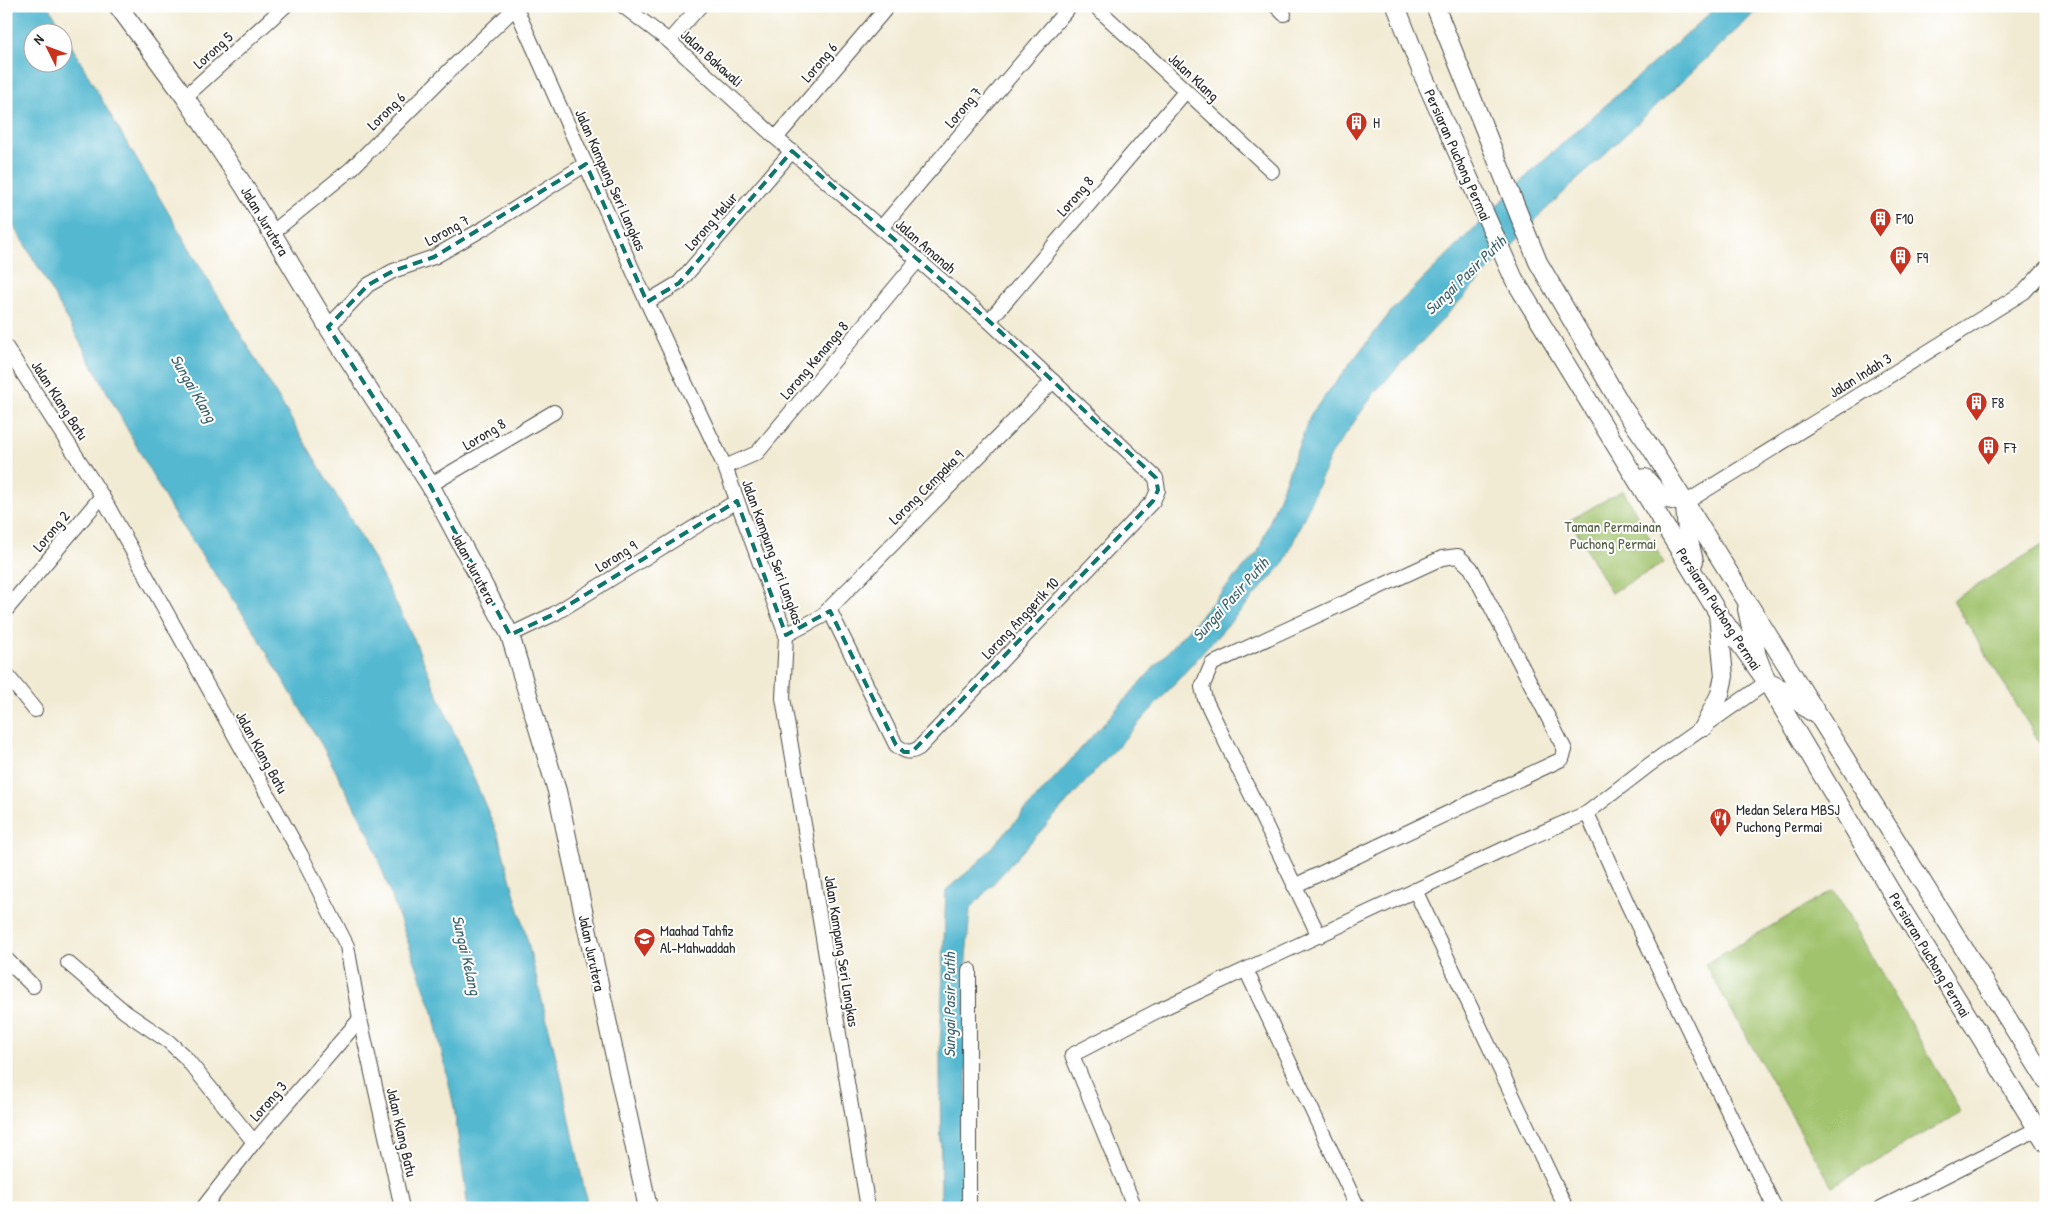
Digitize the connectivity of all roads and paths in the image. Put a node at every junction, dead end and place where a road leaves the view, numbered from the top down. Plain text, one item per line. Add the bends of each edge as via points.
1 (118, 6) edge
2 (285, 6) edge
3 (623, 6) edge
4 (700, 6) edge
5 (888, 6) edge
6 (1070, 6) edge
7 (1095, 6) edge
8 (1396, 6) edge
9 (1435, 6) edge
10 (516, 7) edge
11 (669, 41) junction
12 (1185, 92) junction
13 (185, 97) junction
14 (776, 138) junction
15 (792, 151) junction
16 (586, 164) junction
17 (1272, 171) dead end
18 (881, 228) junction
19 (273, 232) junction
20 (918, 260) junction
21 (2046, 268) edge
22 (647, 302) junction
23 (989, 321) junction
24 (328, 327) junction
25 (6, 347) edge
26 (1054, 381) junction
27 (554, 412) dead end
28 (1617, 449) junction
29 (730, 465) junction
30 (430, 485) junction
31 (102, 496) junction
32 (737, 501) junction
33 (1685, 503) junction
34 (1708, 594) junction
35 (1745, 598) junction
36 (6, 610) edge
37 (1718, 612) junction
38 (825, 613) junction
39 (510, 635) junction
40 (786, 635) junction
41 (6, 674) edge
42 (1767, 682) junction
43 (35, 710) dead end
44 (1820, 718) junction
45 (1704, 727) junction
46 (1587, 813) junction
47 (1294, 886) junction
48 (1416, 890) junction
49 (1318, 936) junction
50 (6, 959) edge
51 (68, 963) dead end
52 (969, 970) dead end
53 (1246, 970) junction
54 (33, 986) dead end
55 (360, 1019) junction
56 (2046, 1080) edge
57 (2041, 1136) edge
58 (254, 1142) junction
59 (203, 1208) edge
60 (402, 1208) edge
61 (648, 1208) edge
62 (868, 1208) edge
63 (969, 1208) edge
64 (1135, 1208) edge
65 (1358, 1208) edge
66 (1566, 1208) edge
67 (1775, 1208) edge
68 (1881, 1208) edge

1 - 13 street, Jalan Jurutera
2 - 13 street, Lorong 5
3 - 11 street, Jalan Bakawali
4 - 11 street
5 - 14 street, Lorong 6
6 - 18 street, Lorong 7
7 - 12 street, Jalan Klang
8 - 28 street, Persiaran Puchong Permai via 1514,279
9 - 33 street, Persiaran Puchong Permai via 1538,262 1623,408
10 - 16 street, Jalan Kampung Seri Langkas
10 - 19 street, Lorong 6 via 351,168
11 - 14 street, Jalan Bakawali
12 - 17 street, Jalan Klang
12 - 23 street, Lorong 8
13 - 19 street, Jalan Jurutera
14 - 15 street, Jalan Amanah
15 - 18 street, Jalan Amanah
15 - 22 street, Lorong Melur via 679,283
16 - 22 street, Jalan Kampung Seri Langkas
16 - 24 street, Lorong 7 via 434,257 393,271 368,286
18 - 20 street, Jalan Amanah
19 - 24 street, Jalan Jurutera
20 - 23 street, Jalan Amanah
20 - 29 street, Lorong Kenanga 8 via 757,453
21 - 33 street, Jalan Indah 3 via 2024,292
22 - 29 street, Jalan Kampung Seri Langkas
23 - 26 street, Jalan Amanah
24 - 30 street, Jalan Jurutera
25 - 31 street, Jalan Klang Batu
26 - 38 street, Lorong Cempaka 9
26 - 38 street, Lorong Anggerik 10 via 1156,478 1158,490 1152,501 919,748 904,752 896,745
27 - 30 street, Lorong 8
28 - 33 street via 1663,498
28 - 34 street, Persiaran Puchong Permai
29 - 32 street, Jalan Kampung Seri Langkas
30 - 39 street, Jalan Jurutera
31 - 36 street, Lorong 2
31 - 55 street, Jalan Klang Batu via 301,855 347,946
32 - 39 street, Lorong 9 via 554,614
32 - 40 street, Jalan Kampung Seri Langkas
33 - 34 street via 1690,549
33 - 35 street, Persiaran Puchong Permai
34 - 37 street, Persiaran Puchong Permai
35 - 42 street via 1756,656
35 - 44 street, Persiaran Puchong Permai
37 - 42 street, Persiaran Puchong Permai
37 - 45 street via 1724,676 1720,694
38 - 40 street, Lorong Cempaka 9
39 - 61 street, Jalan Jurutera via 557,791
40 - 62 street, Jalan Kampung Seri Langkas via 783,698
41 - 43 street
42 - 44 street via 1784,690
42 - 45 street
42 - 57 street, Persiaran Puchong Permai
44 - 56 street, Persiaran Puchong Permai
45 - 46 street
46 - 48 street
46 - 67 street via 1636,923
47 - 47 street via 1205,699 1202,687 1212,664 1442,558 1458,556 1471,568 1565,750 1562,759
47 - 49 street
48 - 49 street
48 - 66 street
49 - 53 street
50 - 54 street
51 - 58 street via 125,1012 169,1042
52 - 63 street
53 - 64 street via 1072,1055
53 - 65 street
55 - 58 street, Lorong 3
55 - 60 street, Jalan Klang Batu
57 - 68 street
58 - 59 street, Lorong 3

